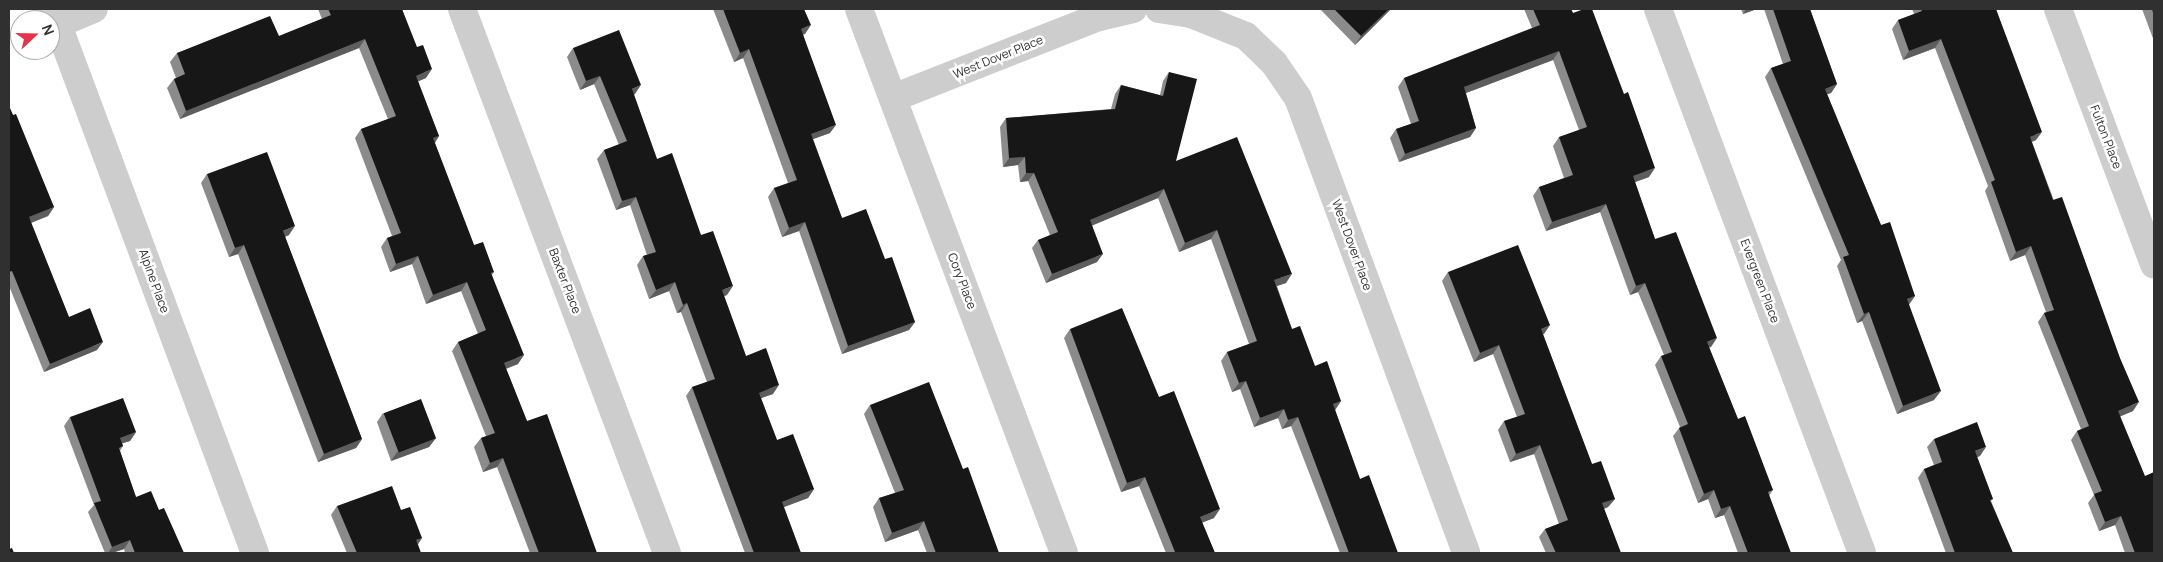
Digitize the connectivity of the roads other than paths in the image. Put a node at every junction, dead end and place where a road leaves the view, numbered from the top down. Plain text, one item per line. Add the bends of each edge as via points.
1 (94, 9) edge
2 (462, 9) edge
3 (859, 9) edge
4 (1133, 9) edge
5 (1159, 9) edge
6 (1658, 9) edge
7 (2058, 9) edge
8 (60, 15) edge
9 (60, 29) edge
10 (893, 98) junction
11 (2154, 265) edge
12 (255, 553) edge
13 (667, 553) edge
14 (1064, 553) edge
15 (1466, 553) edge
16 (1862, 553) edge

1 - 8 street
2 - 13 street, Baxter Place
3 - 10 street, Cory Place
4 - 10 street, West Dover Place via 1100,17
5 - 15 street, West Dover Place via 1191,14 1246,36 1274,63 1298,98
6 - 16 street, Evergreen Place
7 - 11 street, Fulton Place
9 - 12 street, Alpine Place
10 - 14 street, Cory Place

